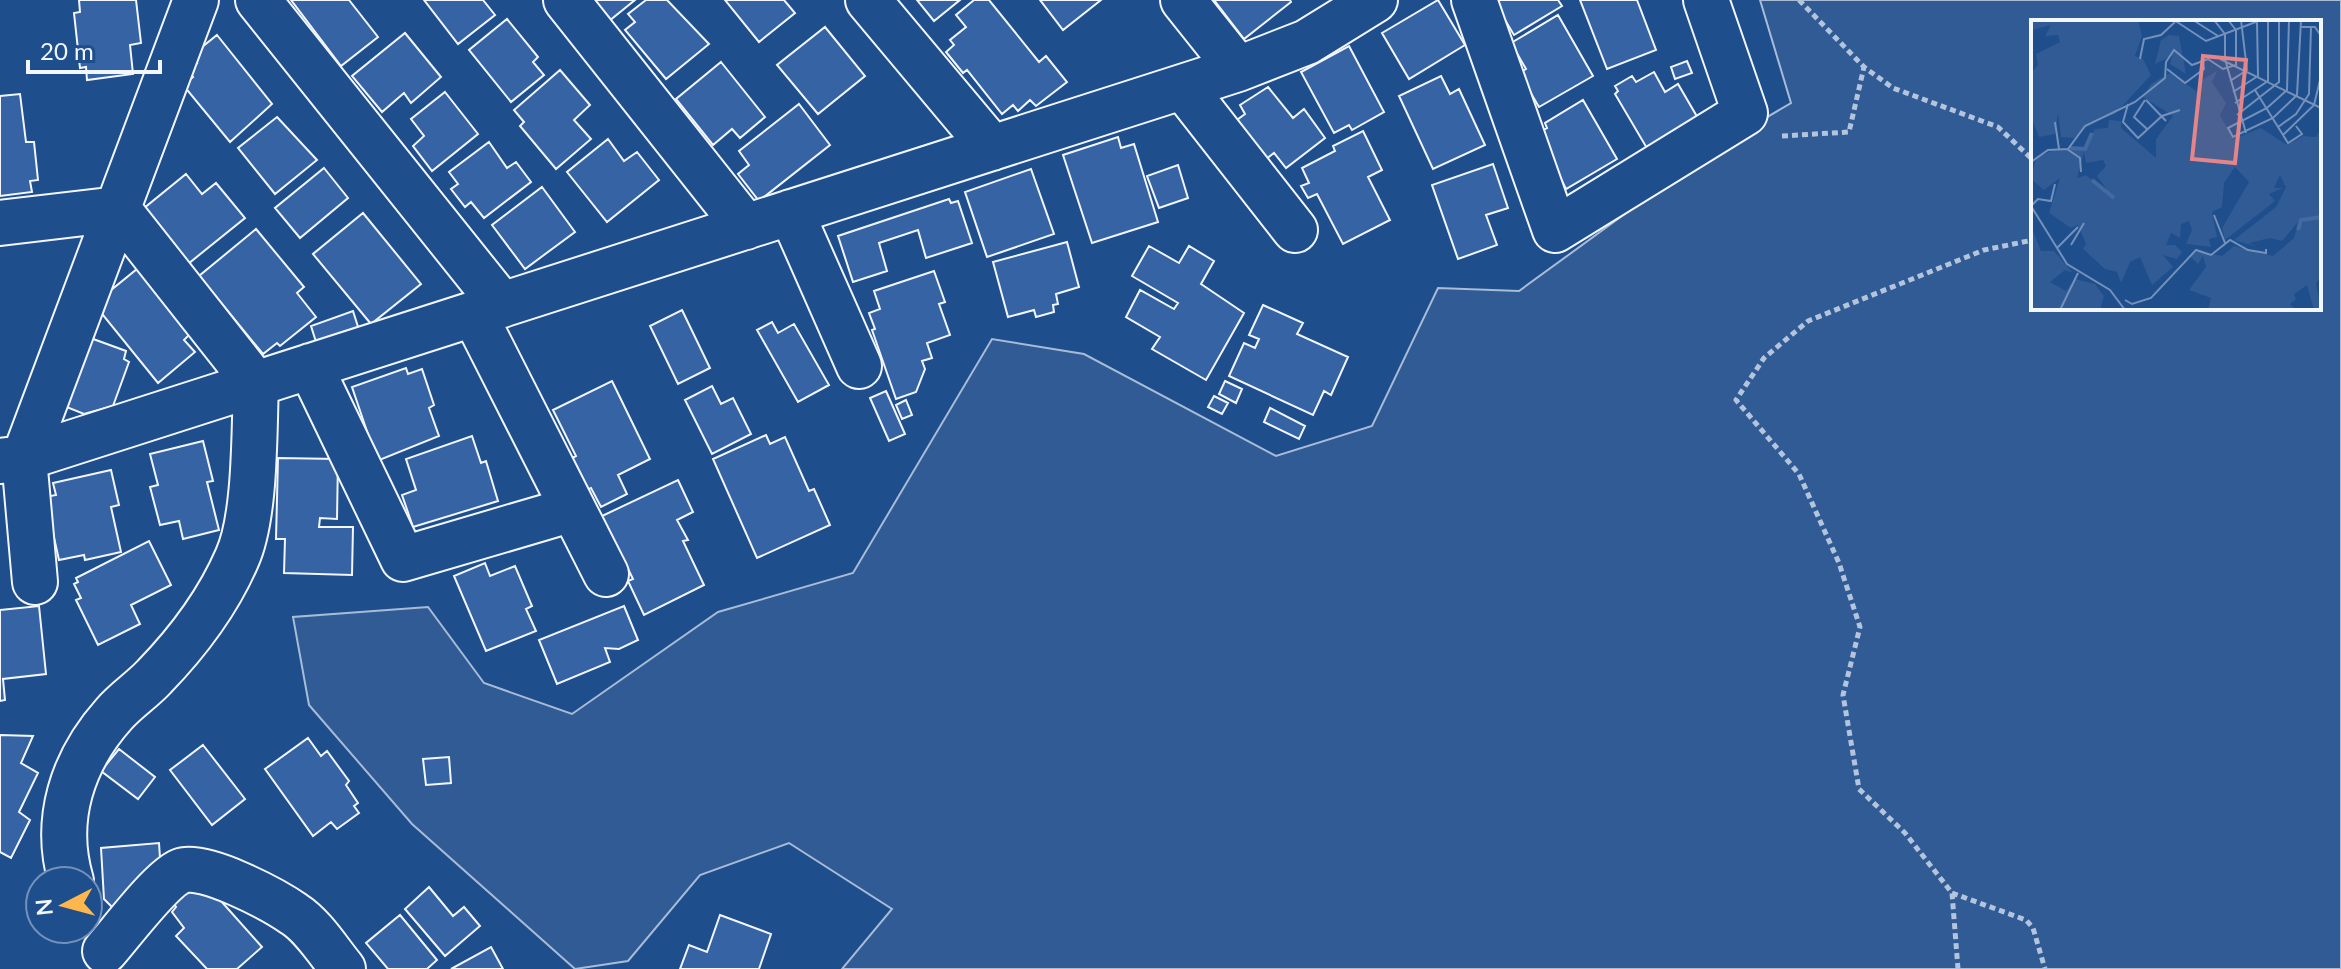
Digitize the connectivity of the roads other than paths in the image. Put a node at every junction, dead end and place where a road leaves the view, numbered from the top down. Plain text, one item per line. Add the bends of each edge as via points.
1 (196, 0) edge
2 (258, 0) edge
3 (566, 0) edge
4 (868, 0) edge
5 (1183, 0) edge
6 (1375, 0) edge
7 (1474, 0) edge
8 (1706, 0) edge
9 (1238, 69) junction
10 (1183, 87) junction
11 (992, 148) junction
12 (118, 209) junction
13 (791, 212) junction
14 (0, 223) edge
15 (746, 227) junction
16 (1295, 230) dead end
17 (488, 309) junction
18 (310, 366) junction
19 (859, 366) dead end
20 (256, 384) junction
21 (12, 459) edge
22 (573, 509) junction
23 (606, 574) dead end
24 (35, 582) dead end
25 (66, 865) edge
26 (104, 947) edge
27 (343, 969) edge

1 - 12 street
2 - 17 street
3 - 15 street
4 - 11 street
5 - 9 street
6 - 9 street via 1307,42
7 - 8 street via 1555,230 1745,113
9 - 10 street
10 - 11 street
10 - 16 street
11 - 13 street
12 - 14 street
12 - 20 street
12 - 21 street
13 - 15 street
13 - 19 street
15 - 17 street
17 - 18 street
17 - 22 street
18 - 20 street
18 - 22 street via 403,559
20 - 21 street
20 - 25 street via 252,481 238,556 194,632 113,715 75,772 62,819
21 - 24 street
22 - 23 street
26 - 27 street via 167,880 182,870 196,869 296,915

